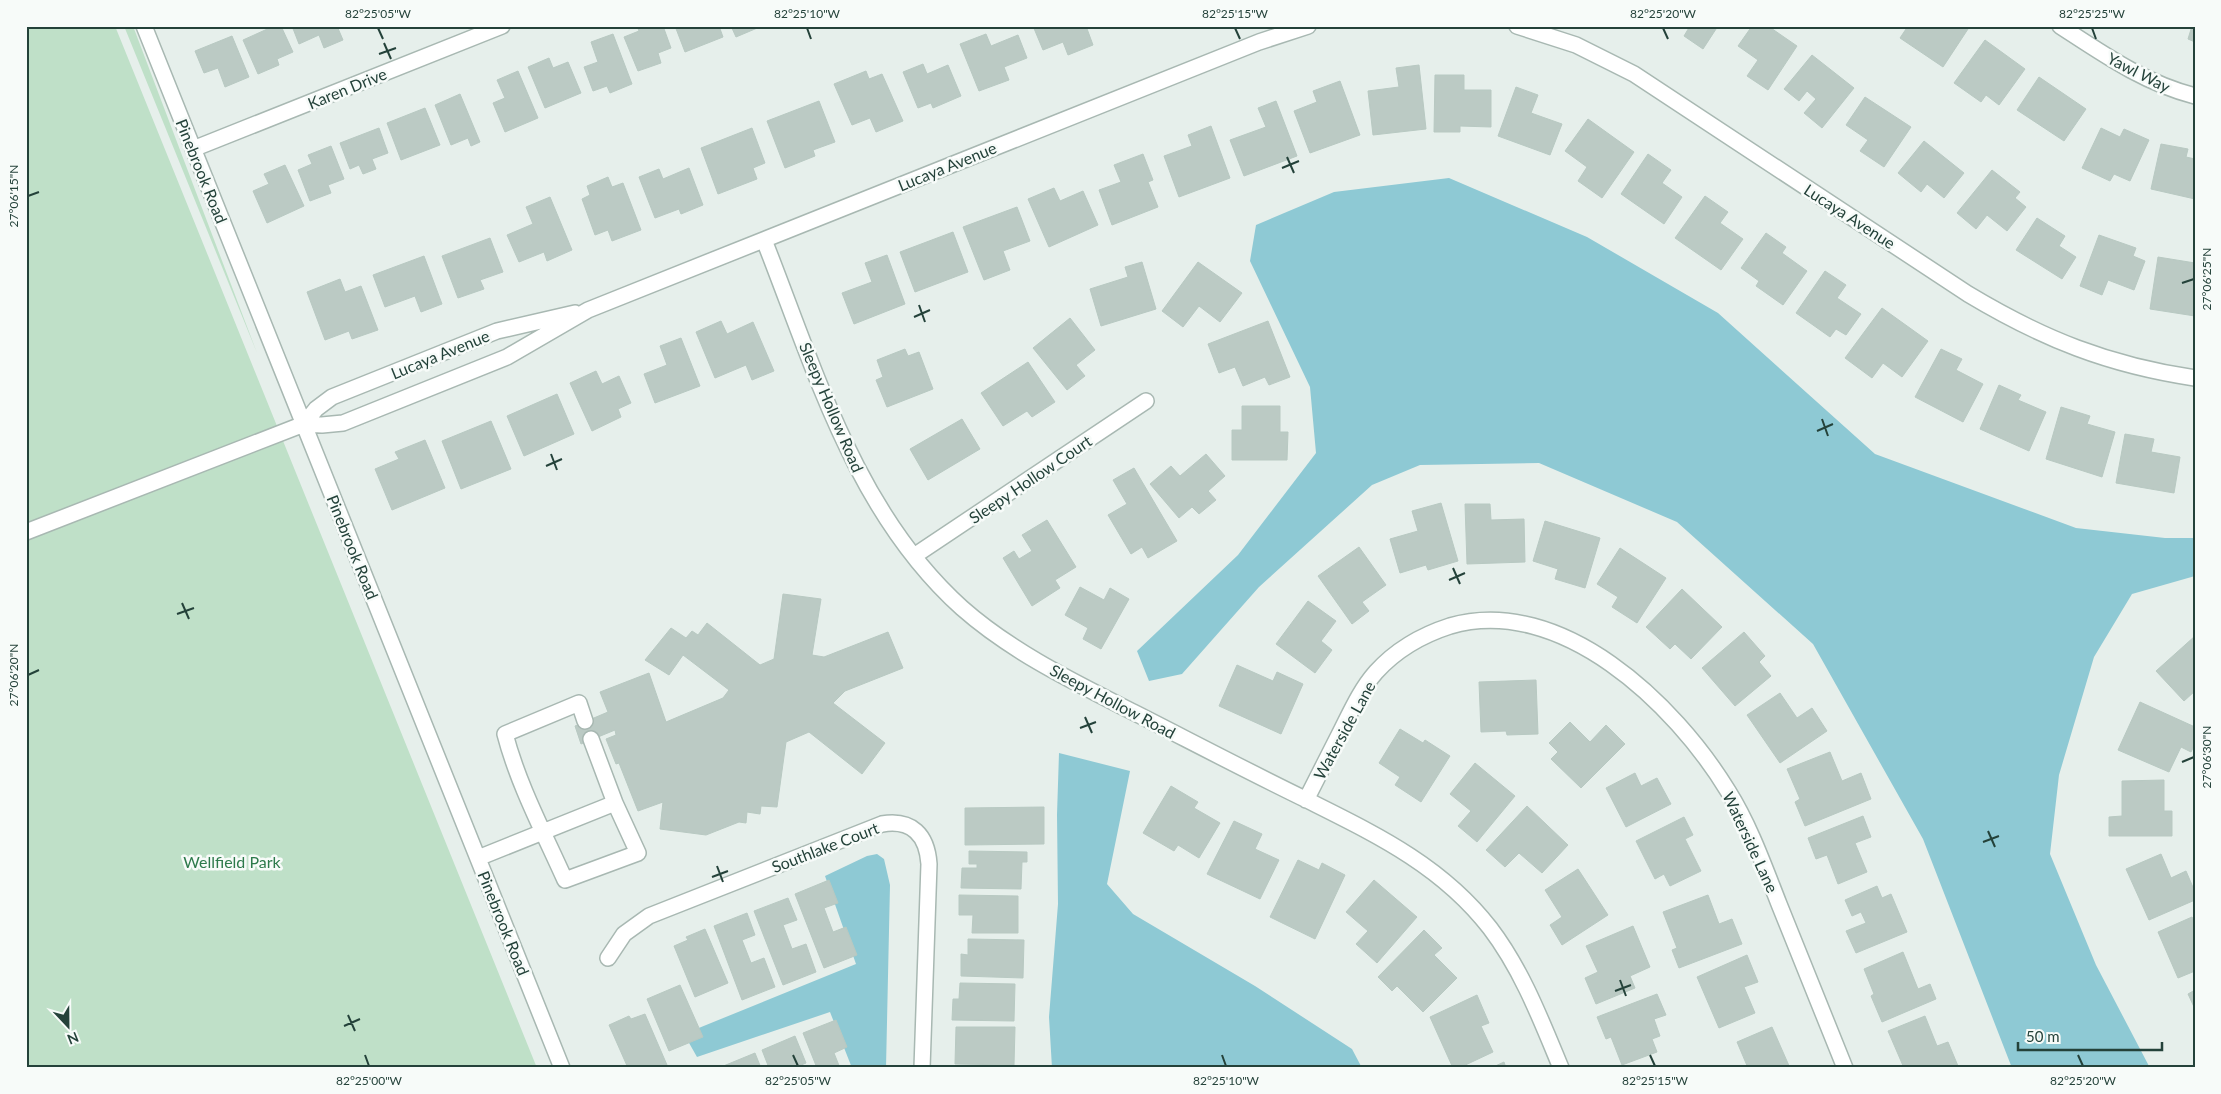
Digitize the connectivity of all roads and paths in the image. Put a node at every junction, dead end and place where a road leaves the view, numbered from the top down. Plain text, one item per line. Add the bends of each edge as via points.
1 (144, 26) edge
2 (502, 26) edge
3 (1308, 26) edge
4 (1517, 26) edge
5 (2060, 26) edge
6 (1562, 32) edge
7 (2195, 96) edge
8 (193, 149) junction
9 (764, 240) junction
10 (588, 310) junction
11 (2195, 378) edge
12 (1146, 401) dead end
13 (304, 424) junction
14 (26, 532) edge
15 (914, 556) junction
16 (585, 720) dead end
17 (592, 738) dead end
18 (1306, 800) junction
19 (615, 803) junction
20 (543, 832) junction
21 (478, 858) junction
22 (608, 958) dead end
23 (562, 1068) edge
24 (922, 1068) edge
25 (1561, 1068) edge
26 (1845, 1068) edge

1 - 8 street, Pinebrook Road
2 - 8 street, Karen Drive
3 - 9 street, Lucaya Avenue via 1259,42
4 - 6 street, Lucaya Avenue
5 - 7 street, Yawl Way via 2144,78
6 - 11 street, Lucaya Avenue via 1634,74 1968,294 2022,325 2109,360
8 - 13 street, Pinebrook Road
9 - 10 street, Lucaya Avenue
9 - 15 street, Sleepy Hollow Road via 843,440 861,477
10 - 13 street, Lucaya Avenue via 507,357 343,423
10 - 13 street, Lucaya Avenue via 497,331 341,393 316,409
12 - 15 street, Sleepy Hollow Court
13 - 14 street, Lucaya Avenue
13 - 21 street, Pinebrook Road
15 - 18 street, Sleepy Hollow Road via 962,608 1024,654
16 - 20 street via 579,703 506,734 510,753
17 - 19 street
18 - 25 street, Sleepy Hollow Road via 1404,850 1470,906 1490,929 1521,978
18 - 26 street, Waterside Lane via 1361,692 1382,666 1413,642 1434,631 1489,620 1546,629 1570,639 1645,692 1703,754 1729,792 1754,840
19 - 20 street
19 - 20 street via 638,853 565,880
20 - 21 street
21 - 23 street, Pinebrook Road
22 - 24 street, Southlake Court via 624,934 650,916 882,824 892,822 910,826 923,838 929,864

